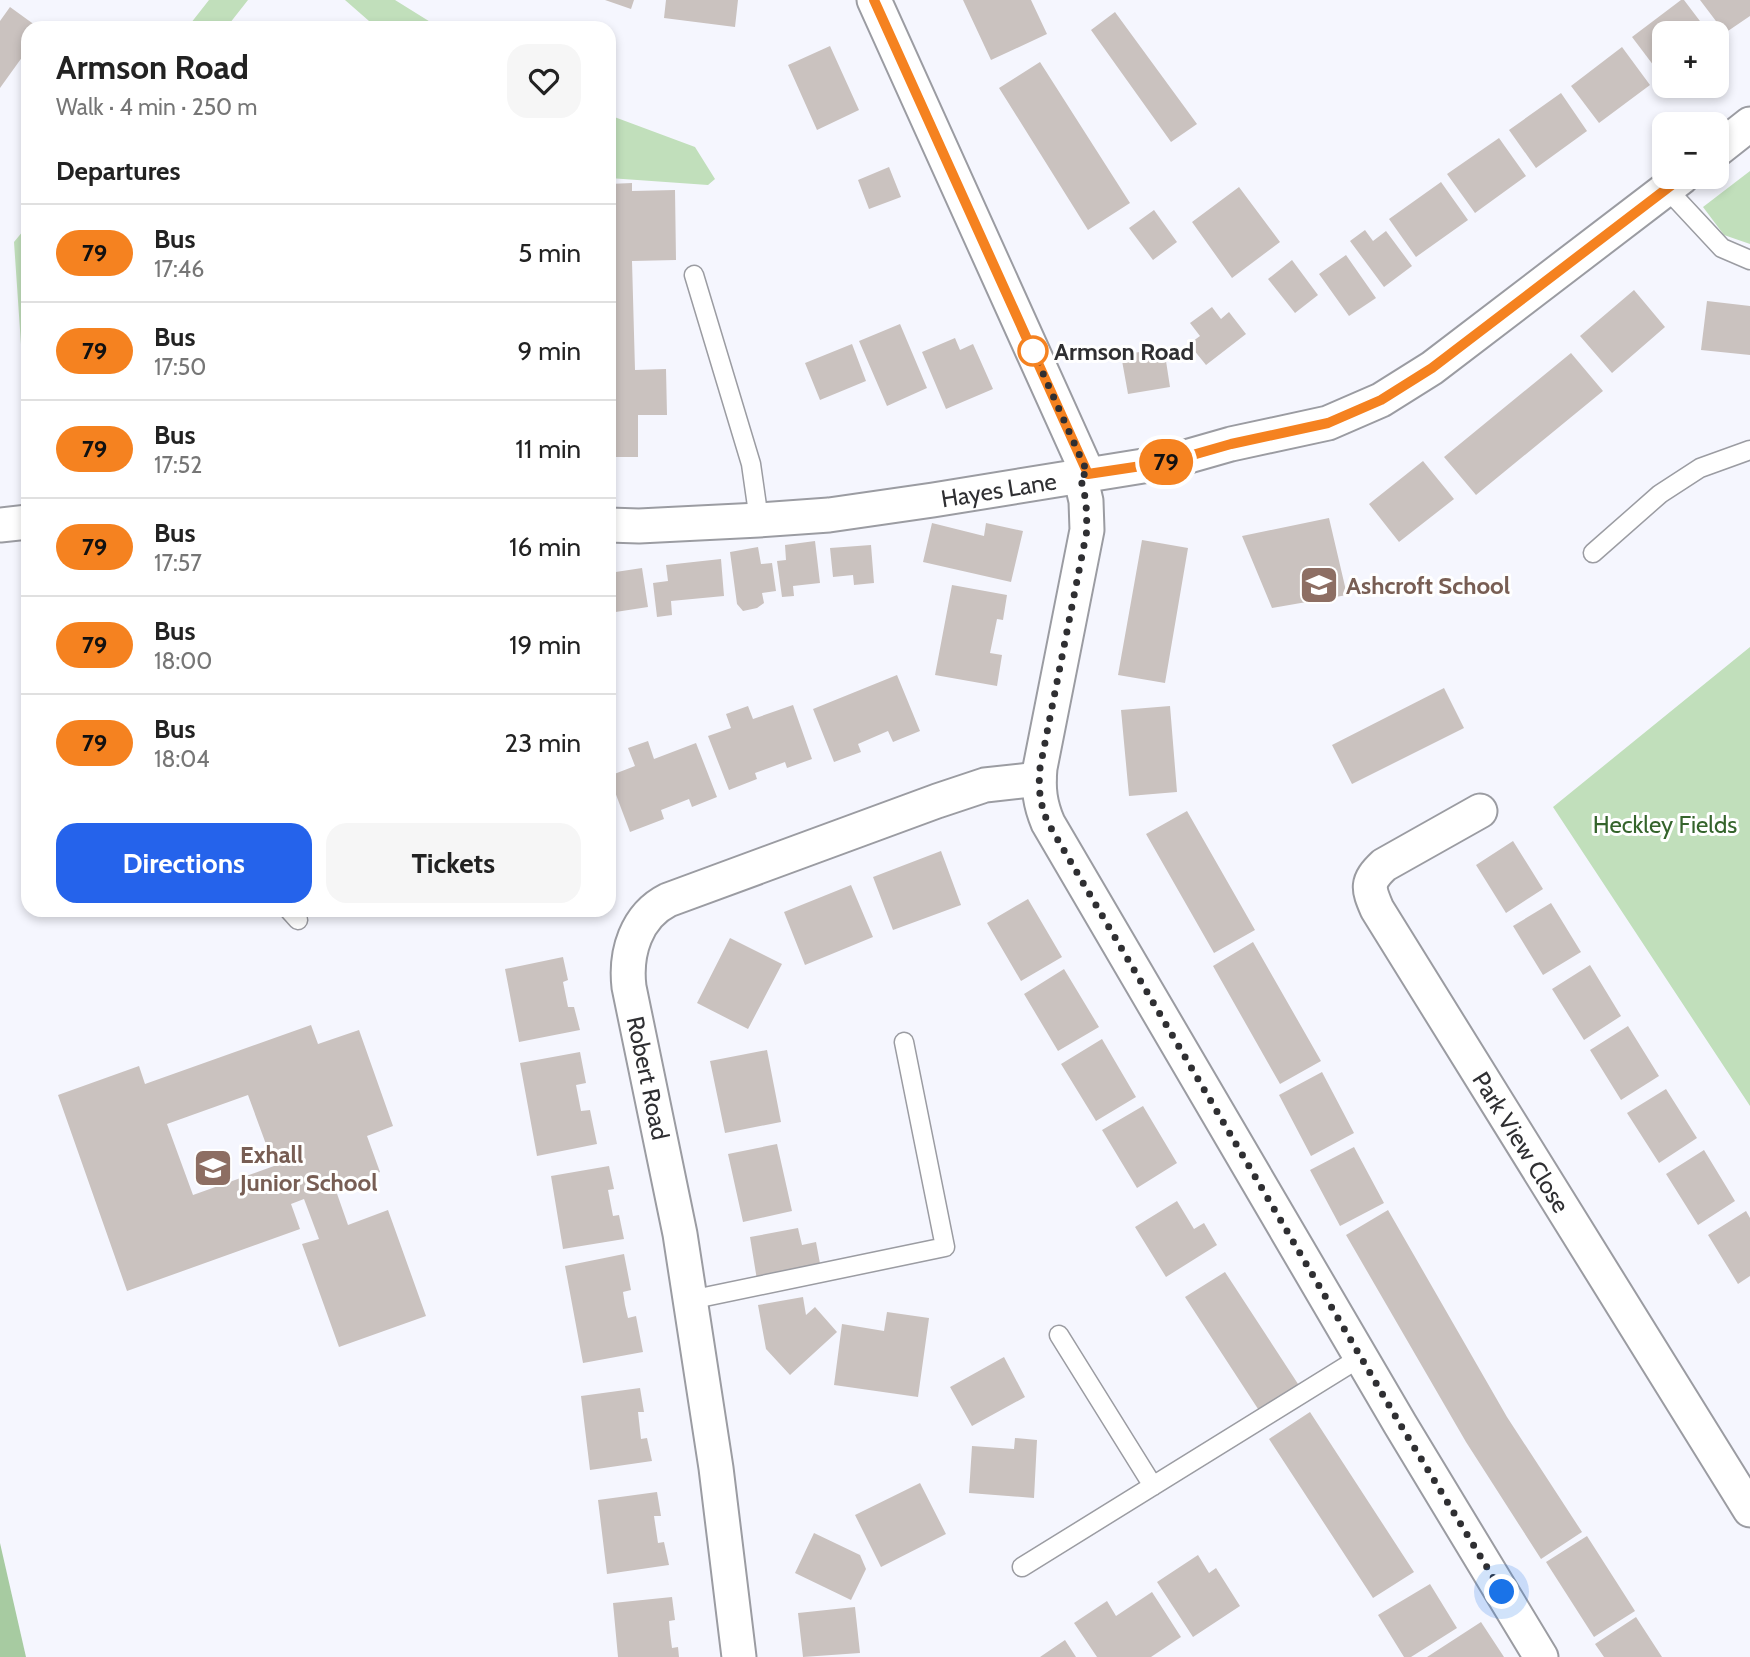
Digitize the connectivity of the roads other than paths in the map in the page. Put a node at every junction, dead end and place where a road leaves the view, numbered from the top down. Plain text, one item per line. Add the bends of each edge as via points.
1 (874, 0) edge
2 (1750, 124) edge
3 (1729, 141) edge
4 (1666, 189) edge
5 (1679, 189) edge
6 (1750, 260) edge
7 (694, 275) dead end
8 (1750, 450) edge
9 (1084, 474) junction
10 (759, 520) junction
11 (21, 523) edge
12 (0, 525) edge
13 (616, 525) edge
14 (1593, 553) dead end
15 (1039, 779) junction
16 (1480, 811) dead end
17 (904, 1042) dead end
18 (690, 1300) junction
19 (1059, 1335) dead end
20 (1361, 1357) junction
21 (1153, 1486) junction
22 (1750, 1510) edge
23 (1022, 1567) dead end
24 (739, 1657) edge
25 (1541, 1657) edge

1 - 9 street
2 - 3 street
4 - 9 street, Hayes Lane via 1443,360 1381,400 1328,423 1168,462
5 - 6 lane via 1723,248
7 - 10 lane via 751,464
8 - 14 lane via 1700,468 1660,494
9 - 10 street, Hayes Lane via 907,504
9 - 15 street via 1087,530
10 - 13 street, Hayes Lane
11 - 12 street
15 - 18 street, Robert Road via 985,786 937,801 668,900 649,914 632,942 627,969
15 - 20 street via 1048,823
16 - 22 street, Park View Close via 1384,865 1374,874 1371,897
17 - 18 lane via 945,1247
18 - 24 street, Robert Road
19 - 21 lane
20 - 21 lane
20 - 25 street
21 - 23 lane

